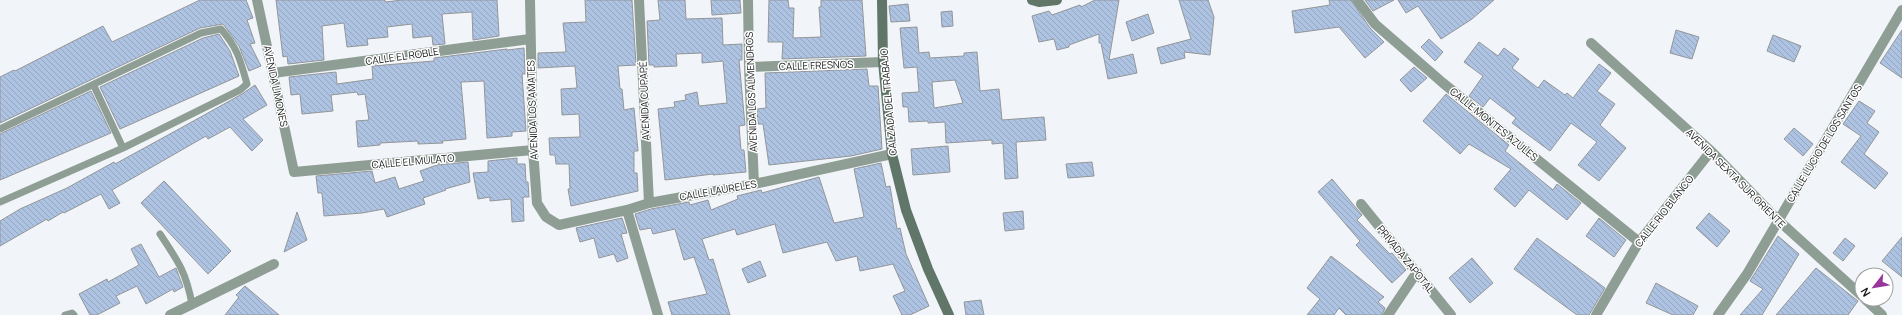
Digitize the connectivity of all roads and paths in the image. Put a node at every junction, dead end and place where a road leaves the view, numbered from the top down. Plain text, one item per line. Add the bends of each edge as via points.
1 (256, 0) edge
2 (530, 0) edge
3 (639, 0) edge
4 (748, 0) edge
5 (882, 0) edge
6 (1032, 0) edge
7 (1057, 0) edge
8 (1357, 0) edge
9 (1900, 17) edge
10 (530, 39) junction
11 (1591, 43) dead end
12 (883, 62) junction
13 (749, 67) junction
14 (273, 73) junction
15 (94, 86) junction
16 (0, 129) edge
17 (123, 148) junction
18 (533, 150) junction
19 (1711, 151) junction
20 (892, 154) junction
21 (294, 172) joint
22 (754, 184) junction
23 (0, 202) edge
24 (649, 202) junction
25 (1361, 204) dead end
26 (627, 210) junction
27 (546, 217) joint
28 (1778, 220) junction
29 (160, 234) dead end
30 (1639, 242) junction
31 (274, 264) dead end
32 (1417, 272) junction
33 (1854, 289) edge
34 (192, 304) junction
35 (1874, 307) edge
36 (65, 315) edge
37 (74, 315) edge
38 (170, 315) edge
39 (658, 315) edge
40 (949, 315) edge
41 (1388, 315) edge
42 (1451, 315) edge
43 (1596, 315) edge
44 (1718, 315) edge
45 (1882, 315) edge

1 - 14 street, AVENIDA LIMONES
2 - 10 street, AVENIDA LOS AMATES
3 - 24 street, AVENIDA CUPAPÉ
4 - 13 street, AVENIDA LOS ALMENDROS
5 - 12 street, CALZADA DEL TRABAJO
6 - 7 street
8 - 30 street, CALLE MONTES AZULES via 1375,24 1443,83
9 - 28 street, CALLE LUCIO DE LOS SANTOS
10 - 14 street, CALLE EL ROBLE
10 - 18 street, AVENIDA LOS AMATES
11 - 19 street, AVENIDA SEXTA SUR ORIENTE
12 - 13 street, CALLE FRESNOS
12 - 20 street, CALZADA DEL TRABAJO
13 - 22 street, AVENIDA LOS ALMENDROS
14 - 21 street, AVENIDA LIMONES
15 - 16 lane
15 - 17 lane
15 - 17 lane via 201,34 221,29 234,44 247,84 240,90
17 - 23 lane
18 - 21 street, CALLE EL MULATO
18 - 27 street, AVENIDA LOS AMATES via 537,203
19 - 28 street, AVENIDA SEXTA SUR ORIENTE
19 - 30 street, CALLE RÍO BLANCO
20 - 22 street, CALLE LAURELES
20 - 40 street, CALZADA DEL TRABAJO via 906,210 928,269
22 - 24 street, CALLE LAURELES
24 - 26 street, CALLE LAURELES
25 - 32 street, PRIVADA ZAPOTAL
26 - 27 street, CALLE LAURELES via 559,225
26 - 39 street
28 - 33 street, AVENIDA SEXTA SUR ORIENTE
28 - 44 street, CALLE LUCIO DE LOS SANTOS via 1747,274
29 - 34 lane via 181,265 188,281
30 - 43 street, CALLE RÍO BLANCO
31 - 34 street
32 - 41 street
32 - 42 street, PRIVADA ZAPOTAL
34 - 38 street
35 - 45 street
36 - 37 lane

